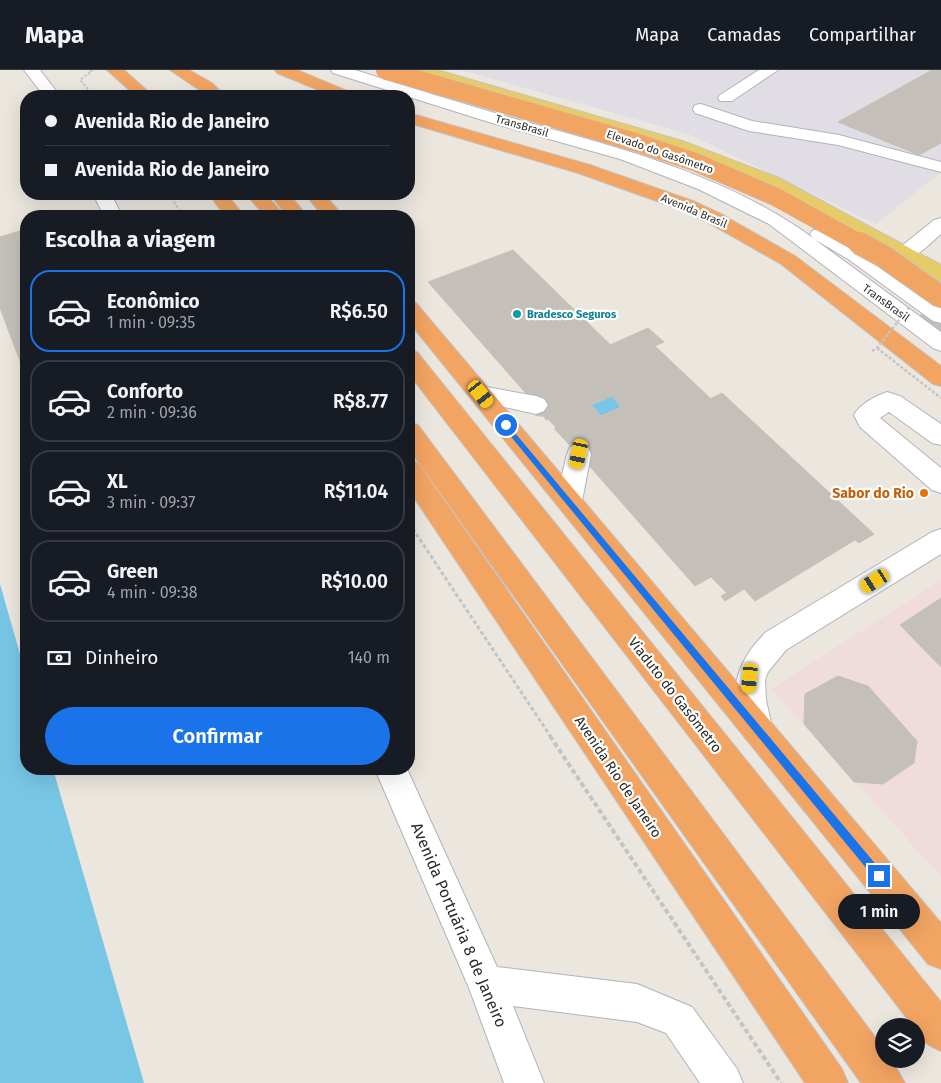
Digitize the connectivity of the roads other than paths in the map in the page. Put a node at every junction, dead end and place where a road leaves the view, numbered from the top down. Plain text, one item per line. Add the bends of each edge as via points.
1 (32, 70) edge
2 (115, 70) edge
3 (172, 70) edge
4 (178, 70) edge
5 (283, 70) edge
6 (339, 70) edge
7 (385, 70) edge
8 (420, 70) edge
9 (770, 70) edge
10 (47, 90) edge
11 (138, 90) edge
12 (192, 90) edge
13 (210, 90) edge
14 (331, 90) edge
15 (404, 90) edge
16 (415, 93) edge
17 (726, 98) dead end
18 (701, 109) dead end
19 (415, 120) edge
20 (941, 167) edge
21 (704, 185) junction
22 (260, 200) edge
23 (284, 200) edge
24 (319, 200) edge
25 (269, 210) edge
26 (292, 210) edge
27 (328, 210) edge
28 (941, 224) edge
29 (905, 253) junction
30 (941, 274) edge
31 (941, 297) edge
32 (415, 315) edge
33 (941, 316) edge
34 (941, 343) edge
35 (415, 366) edge
36 (939, 376) edge
37 (481, 394) junction
38 (536, 405) tunnel mouth
39 (941, 436) edge
40 (415, 439) edge
41 (941, 446) edge
42 (579, 454) tunnel mouth
43 (920, 465) junction
44 (415, 479) edge
45 (941, 483) edge
46 (569, 501) junction
47 (941, 540) edge
48 (756, 727) junction
49 (394, 775) edge
50 (941, 951) edge
51 (486, 984) junction
52 (941, 1032) edge
53 (524, 1083) edge
54 (724, 1083) edge
55 (828, 1083) edge
56 (886, 1083) edge

1 - 10 street
2 - 11 highway
3 - 12 highway
4 - 13 highway
5 - 14 highway
6 - 15 street, TransBrasil
7 - 31 highway, Elevado do Gasômetro, bridge via 695,162 776,197 883,256
8 - 29 main road via 676,145 773,182
9 - 17 street
16 - 21 street, TransBrasil via 626,155
18 - 20 street via 749,126 839,140
19 - 36 highway, Avenida Brasil via 584,170 714,218 788,260
21 - 33 street, TransBrasil via 757,204 806,227 855,255
21 - 34 street, TransBrasil via 776,220
22 - 25 highway
23 - 26 highway
24 - 27 highway
28 - 29 street
29 - 30 main road
32 - 37 highway
35 - 52 highway, Viaduto do Gasômetro
37 - 38 street
37 - 46 highway
39 - 43 street via 892,402 887,401 866,415 868,421
40 - 56 highway
41 - 43 street
42 - 46 street
43 - 45 street
44 - 55 highway, Avenida Rio de Janeiro
46 - 48 highway
47 - 48 street via 776,641 759,657 748,692
48 - 50 highway
49 - 51 street, Avenida Portuária 8 de Janeiro
51 - 53 street, Avenida Portuária 8 de Janeiro
51 - 54 street via 637,1003 679,1020

